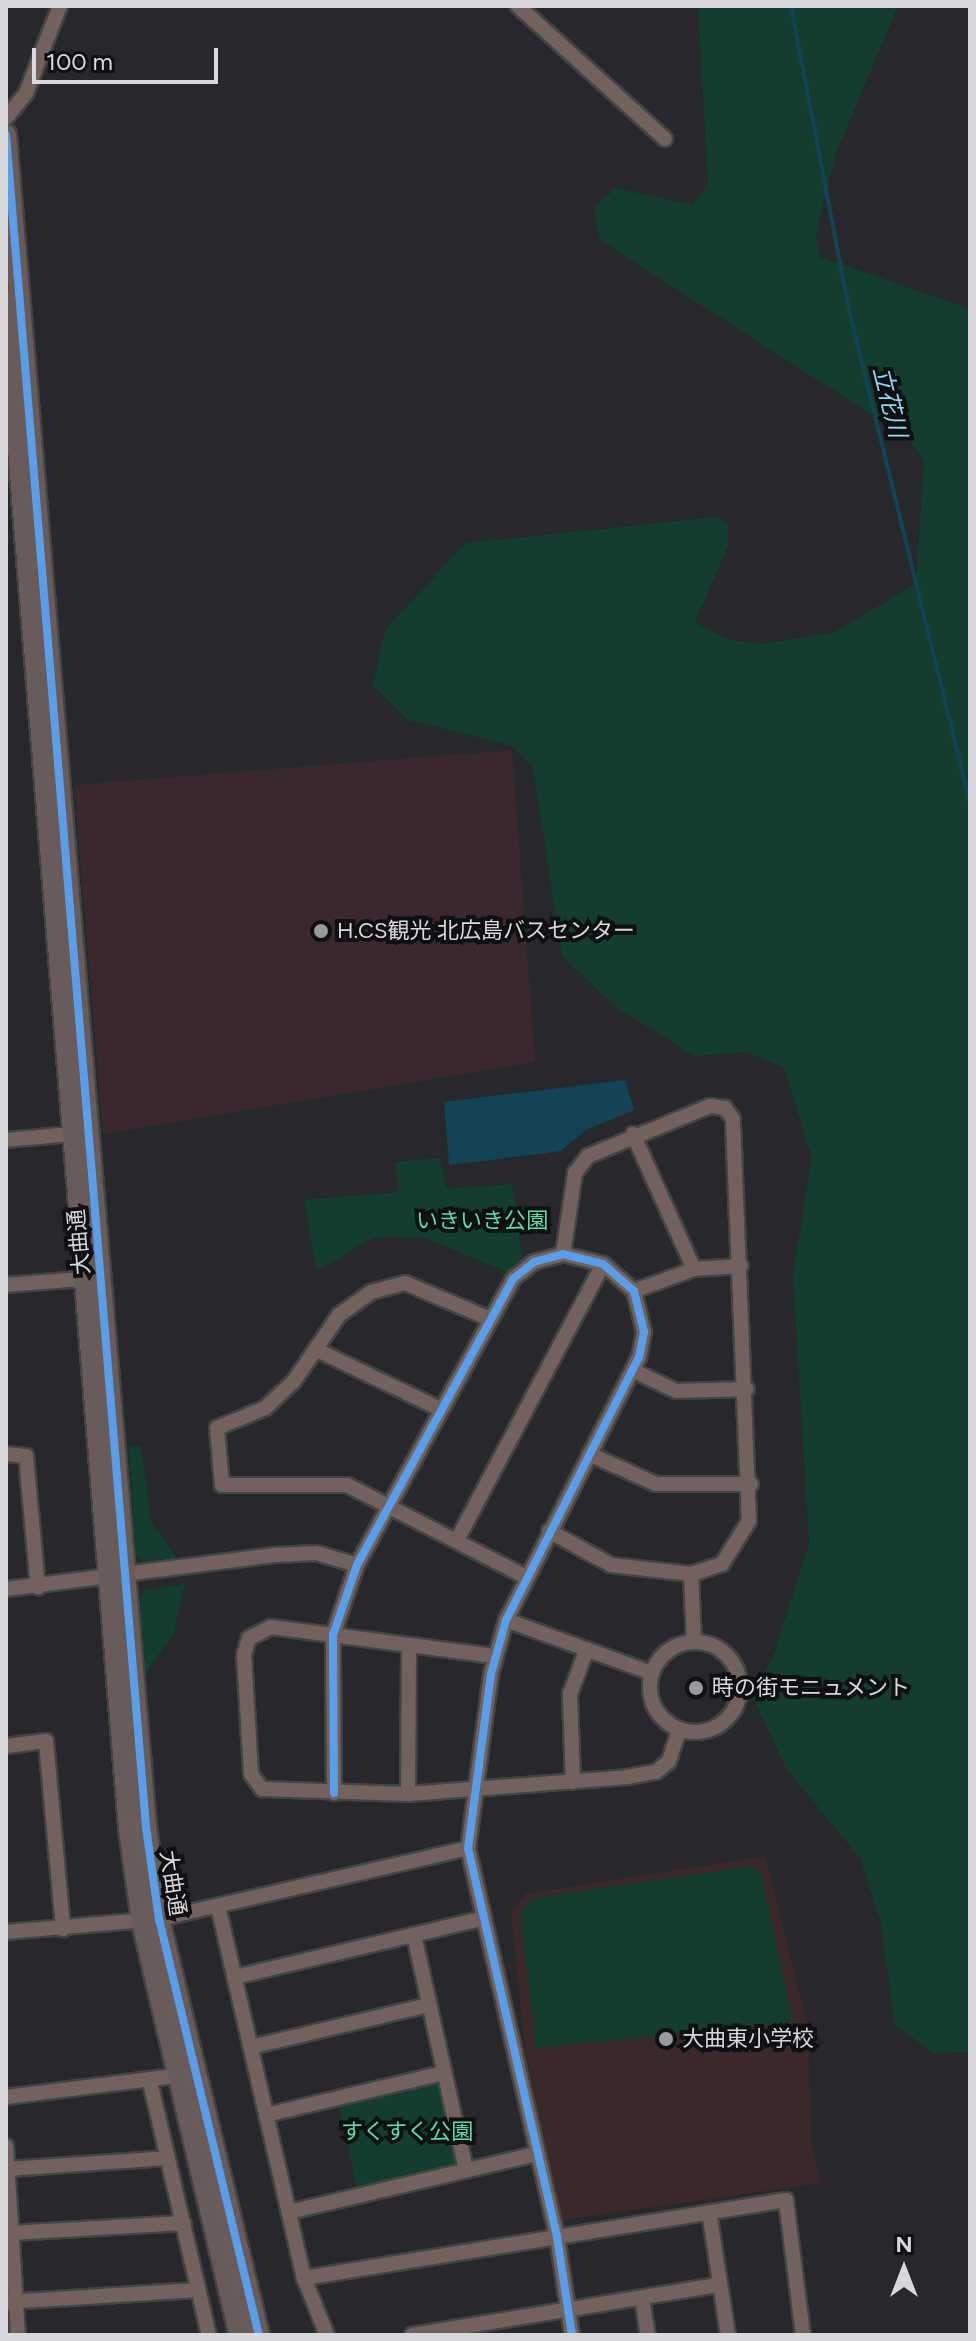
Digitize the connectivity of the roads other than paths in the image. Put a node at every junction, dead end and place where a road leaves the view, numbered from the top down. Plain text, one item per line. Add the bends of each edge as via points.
1 (60, 6) edge
2 (518, 6) edge
3 (6, 118) edge
4 (6, 135) edge
5 (665, 139) dead end
6 (6, 299) edge
7 (81, 1133) junction
8 (633, 1134) junction
9 (6, 1140) edge
10 (563, 1254) junction
11 (603, 1264) junction
12 (741, 1266) junction
13 (694, 1269) junction
14 (92, 1278) junction
15 (6, 1285) edge
16 (634, 1291) junction
17 (488, 1318) junction
18 (317, 1350) junction
19 (634, 1371) junction
20 (747, 1389) junction
21 (440, 1409) junction
22 (6, 1454) edge
23 (589, 1454) junction
24 (751, 1484) junction
25 (389, 1509) junction
26 (549, 1531) junction
27 (457, 1540) junction
28 (357, 1565) junction
29 (691, 1574) junction
30 (524, 1576) junction
31 (115, 1580) junction
32 (38, 1587) junction
33 (6, 1589) edge
34 (506, 1620) junction
35 (333, 1635) junction
36 (694, 1642) junction
37 (409, 1645) junction
38 (587, 1649) junction
39 (494, 1656) junction
40 (652, 1673) junction
41 (679, 1730) junction
42 (6, 1746) edge
43 (573, 1782) junction
44 (473, 1792) junction
45 (334, 1793) junction
46 (408, 1794) junction
47 (468, 1848) junction
48 (218, 1906) junction
49 (484, 1918) junction
50 (150, 1921) junction
51 (63, 1929) junction
52 (6, 1932) edge
53 (414, 1935) junction
54 (235, 1977) junction
55 (429, 2005) junction
56 (251, 2047) junction
57 (444, 2073) junction
58 (175, 2076) junction
59 (150, 2082) junction
60 (6, 2097) edge
61 (266, 2115) junction
62 (6, 2146) edge
63 (537, 2154) junction
64 (168, 2158) junction
65 (8, 2169) edge
66 (466, 2169) junction
67 (289, 2212) junction
68 (709, 2212) junction
69 (184, 2223) junction
70 (11, 2233) junction
71 (557, 2237) junction
72 (304, 2278) junction
73 (719, 2285) junction
74 (198, 2290) junction
75 (642, 2298) junction
76 (11, 2302) edge
77 (568, 2310) junction
78 (499, 2328) edge
79 (18, 2335) edge
80 (209, 2335) edge
81 (240, 2335) edge
82 (259, 2335) edge
83 (327, 2335) edge
84 (412, 2335) edge
85 (572, 2335) edge
86 (648, 2335) edge
87 (728, 2335) edge
88 (803, 2335) edge

1 - 3 street via 26,93
2 - 5 street
4 - 7 street, 大曲通
6 - 7 street, 大曲通
7 - 9 street
7 - 14 street, 大曲通
8 - 10 street via 588,1156 575,1173
8 - 12 street via 710,1106 733,1119
8 - 13 street
10 - 11 street
10 - 17 street via 534,1262 513,1279
11 - 16 street
11 - 27 street
12 - 13 street
12 - 20 street
13 - 16 street
14 - 15 street
14 - 31 street, 大曲通
16 - 19 street via 644,1332
17 - 18 street via 405,1283 371,1292 339,1315
17 - 21 street
18 - 21 street
18 - 25 street via 265,1408 217,1428 222,1485 347,1485
19 - 20 street via 676,1391
19 - 23 street
20 - 24 street
21 - 25 street
22 - 32 street via 26,1456
23 - 24 street via 656,1484
23 - 26 street
24 - 29 street via 749,1521 722,1564
25 - 27 street
25 - 28 street
26 - 29 street via 611,1565
26 - 30 street
27 - 30 street
28 - 31 street via 316,1553 275,1555
28 - 35 street
29 - 36 street
30 - 34 street
31 - 32 street
31 - 50 street, 大曲通
32 - 33 street
34 - 38 street
34 - 39 street
35 - 37 street
35 - 45 street
35 - 45 street via 271,1627 249,1638 244,1655 251,1774 262,1789
36 - 40 street via 668,1651
36 - 41 street via 732,1660 739,1702 708,1731
37 - 39 street
37 - 46 street
38 - 40 street
38 - 43 street via 570,1694
39 - 44 street
40 - 41 street via 652,1700
41 - 43 street via 669,1761 656,1772
42 - 51 street via 46,1741
43 - 44 street
44 - 46 street
44 - 47 street
45 - 46 street
47 - 48 street
47 - 49 street
48 - 50 street
48 - 54 street
49 - 53 street
49 - 63 street
50 - 51 street
50 - 58 street, 大曲通
50 - 82 street, 大曲通
51 - 52 street
53 - 54 street
53 - 55 street
54 - 56 street
55 - 56 street
55 - 57 street
56 - 61 street
57 - 61 street
57 - 66 street
58 - 59 street
58 - 81 street, 大曲通
59 - 60 street
59 - 64 street
61 - 67 street
62 - 65 street
63 - 66 street
63 - 71 street
64 - 65 street
64 - 69 street
65 - 70 street
66 - 67 street
67 - 72 street
68 - 71 street
68 - 73 street
68 - 88 street via 786,2200
69 - 70 street
69 - 74 street
70 - 76 street
71 - 72 street
71 - 77 street
72 - 83 street
73 - 75 street
73 - 87 street
74 - 76 street
74 - 80 street
75 - 77 street
75 - 86 street
76 - 79 street
77 - 78 street
77 - 85 street
78 - 84 street

